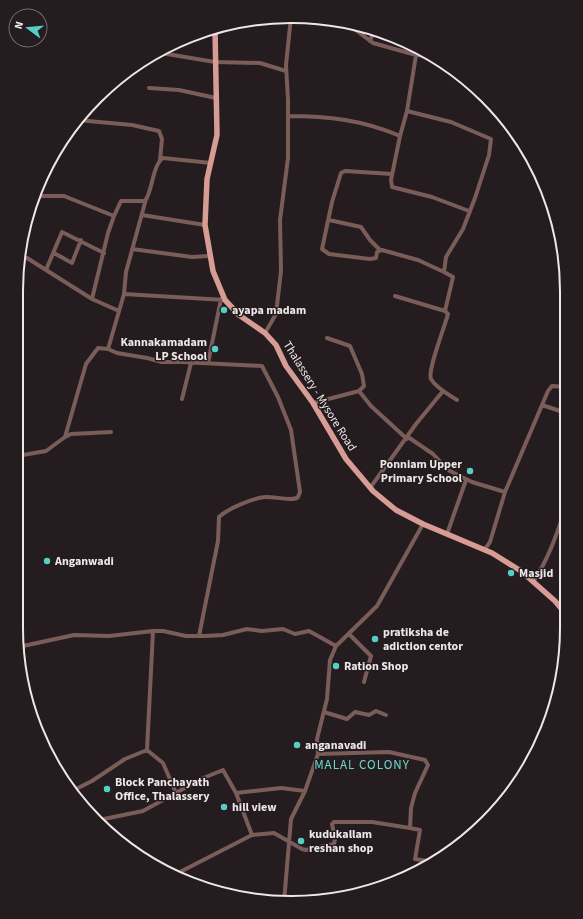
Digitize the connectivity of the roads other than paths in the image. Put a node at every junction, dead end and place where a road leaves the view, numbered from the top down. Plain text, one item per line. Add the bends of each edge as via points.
1 (290, 23) edge
2 (354, 30) edge
3 (215, 34) edge
4 (372, 35) edge
5 (370, 41) junction
6 (167, 54) edge
7 (416, 55) joint
8 (215, 62) junction
9 (286, 71) junction
10 (149, 88) dead end
11 (216, 98) junction
12 (407, 111) junction
13 (288, 116) junction
14 (84, 121) edge
15 (400, 136) junction
16 (160, 160) junction
17 (211, 163) junction
18 (392, 174) junction
19 (40, 196) edge
20 (146, 199) junction
21 (469, 211) junction
22 (142, 215) junction
23 (114, 216) junction
24 (329, 220) junction
25 (205, 226) junction
26 (81, 240) junction
27 (132, 249) junction
28 (380, 250) junction
29 (54, 253) junction
30 (104, 253) junction
31 (209, 256) junction
32 (25, 258) edge
33 (46, 270) junction
34 (444, 272) junction
35 (124, 294) junction
36 (395, 296) dead end
37 (92, 299) junction
38 (223, 300) junction
39 (119, 311) junction
40 (445, 311) junction
41 (265, 333) junction
42 (327, 338) dead end
43 (108, 349) junction
44 (191, 362) junction
45 (208, 363) junction
46 (560, 387) edge
47 (360, 391) junction
48 (443, 391) junction
49 (182, 399) dead end
50 (457, 400) dead end
51 (313, 403) junction
52 (542, 405) junction
53 (560, 411) edge
54 (111, 432) dead end
55 (65, 437) junction
56 (407, 438) junction
57 (23, 455) edge
58 (466, 480) junction
59 (370, 488) junction
60 (505, 492) junction
61 (560, 522) edge
62 (423, 524) junction
63 (447, 534) junction
64 (485, 549) junction
65 (533, 582) junction
66 (560, 608) edge
67 (153, 631) junction
68 (349, 634) junction
69 (199, 636) junction
70 (24, 646) edge
71 (336, 646) junction
72 (364, 682) dead end
73 (324, 712) junction
74 (386, 715) dead end
75 (147, 750) junction
76 (318, 754) junction
77 (76, 789) edge
78 (305, 791) junction
79 (176, 793) junction
80 (236, 793) junction
81 (104, 819) edge
82 (410, 828) junction
83 (252, 836) junction
84 (288, 841) junction
85 (425, 861) edge
86 (180, 872) edge
87 (284, 896) edge

1 - 9 street
2 - 5 street
3 - 8 main road, Thalassery - Mysore Road
4 - 5 street
5 - 7 street
6 - 8 street
7 - 12 street
8 - 9 street via 260,63
8 - 11 main road, Thalassery - Mysore Road
9 - 13 street
10 - 11 street via 185,91
11 - 17 main road, Thalassery - Mysore Road via 217,135
12 - 15 street
12 - 21 street via 451,122 491,139 489,155
13 - 15 street via 339,118 366,123
13 - 41 street via 288,158 280,220 279,293 276,314
14 - 16 street via 132,125 159,132 162,139
15 - 18 street
16 - 17 street via 168,158
16 - 20 street
17 - 25 main road, Thalassery - Mysore Road via 205,194
18 - 21 street via 392,188 432,197
18 - 24 street via 345,171 341,173
19 - 23 street via 64,196
20 - 22 street
20 - 23 street via 142,202 121,201
21 - 34 street via 463,229 446,257
22 - 25 street
22 - 27 street
23 - 30 street
24 - 28 street via 360,227
24 - 28 street via 323,245 324,252 338,256 376,258
25 - 31 main road, Thalassery - Mysore Road
26 - 29 street via 62,232
26 - 29 street via 72,263
26 - 30 street
27 - 31 street via 192,257
27 - 35 street
28 - 34 street via 412,258
29 - 33 street
30 - 37 street
31 - 38 main road, Thalassery - Mysore Road
32 - 33 street
33 - 37 street
34 - 40 street via 453,277
35 - 38 street
35 - 39 street
36 - 40 street
37 - 39 street
38 - 41 main road, Thalassery - Mysore Road
38 - 45 street
39 - 43 street
40 - 48 street via 448,314 445,327 429,374
41 - 51 main road, Thalassery - Mysore Road via 276,345 286,366
42 - 47 street via 350,346 363,378 364,386
43 - 44 street via 162,362
43 - 55 street via 98,348 86,364
44 - 45 street
44 - 49 street
45 - 69 street via 263,367 291,430 300,492 296,499 264,497 231,509 219,517 218,542
46 - 52 street via 552,386
47 - 51 street
47 - 56 street via 371,406
48 - 50 street
48 - 56 street
51 - 59 main road, Thalassery - Mysore Road via 346,459
52 - 53 street
52 - 60 street
54 - 55 street via 71,434
55 - 57 street via 46,451
56 - 58 street via 433,454 448,470
56 - 59 street
58 - 60 street
58 - 63 street
59 - 62 main road, Thalassery - Mysore Road via 396,510
60 - 64 street via 490,542
61 - 65 street via 542,569
62 - 63 main road, Thalassery - Mysore Road
62 - 68 street via 377,606
63 - 64 main road, Thalassery - Mysore Road
64 - 65 main road, Thalassery - Mysore Road via 521,571
65 - 66 main road, Thalassery - Mysore Road
67 - 69 street
67 - 70 street via 109,636 74,635
67 - 75 street
68 - 71 street
68 - 72 street via 371,656
69 - 71 street via 223,636 247,629 283,629 295,634 309,631
71 - 73 street via 330,660
73 - 74 street via 347,719 355,712 369,715 376,711
73 - 76 street via 317,739
75 - 77 street via 125,759
75 - 79 street via 163,763
76 - 78 street
76 - 82 street via 389,752 426,760 426,772 414,793
78 - 80 street via 281,788
78 - 84 street via 293,812
79 - 80 street via 223,770
79 - 81 street via 143,811
80 - 83 street
82 - 84 street via 372,822 334,822 332,824 335,839 332,844 306,850
82 - 85 street via 420,830 415,859
83 - 84 street via 274,833
83 - 86 street
84 - 87 street

